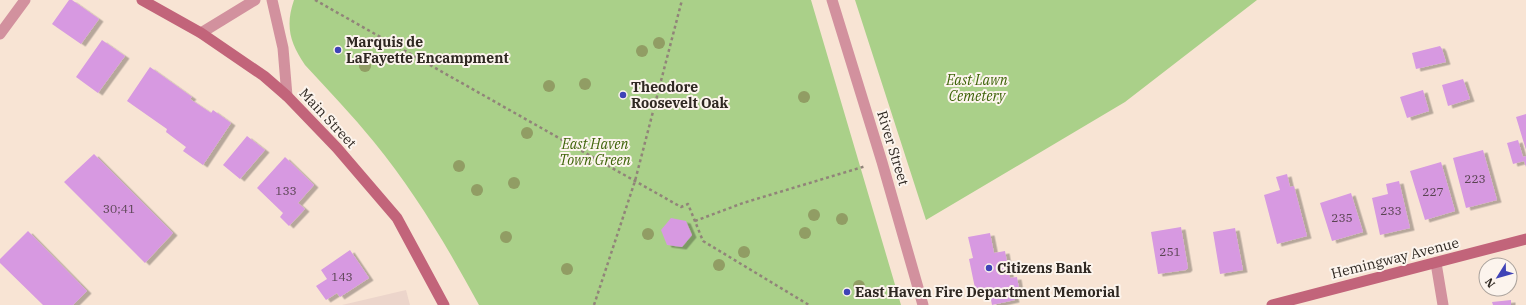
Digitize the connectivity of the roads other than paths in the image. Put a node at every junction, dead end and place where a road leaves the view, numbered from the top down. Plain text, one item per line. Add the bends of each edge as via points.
1 (25, 0) edge
2 (142, 0) edge
3 (255, 0) edge
4 (272, 0) edge
5 (832, 0) edge
6 (201, 33) junction
7 (0, 34) edge
8 (287, 96) junction
9 (1526, 239) edge
10 (1436, 263) junction
11 (444, 305) edge
12 (923, 305) edge
13 (1272, 305) edge
14 (1443, 305) edge

1 - 7 street
2 - 6 main road, Main Street
3 - 6 street
4 - 8 street via 283,48
5 - 12 street, River Street
6 - 8 main road, Main Street via 264,76
8 - 11 main road, Main Street via 337,148 397,218
9 - 10 main road, Hemingway Avenue
10 - 13 main road, Hemingway Avenue
10 - 14 street

